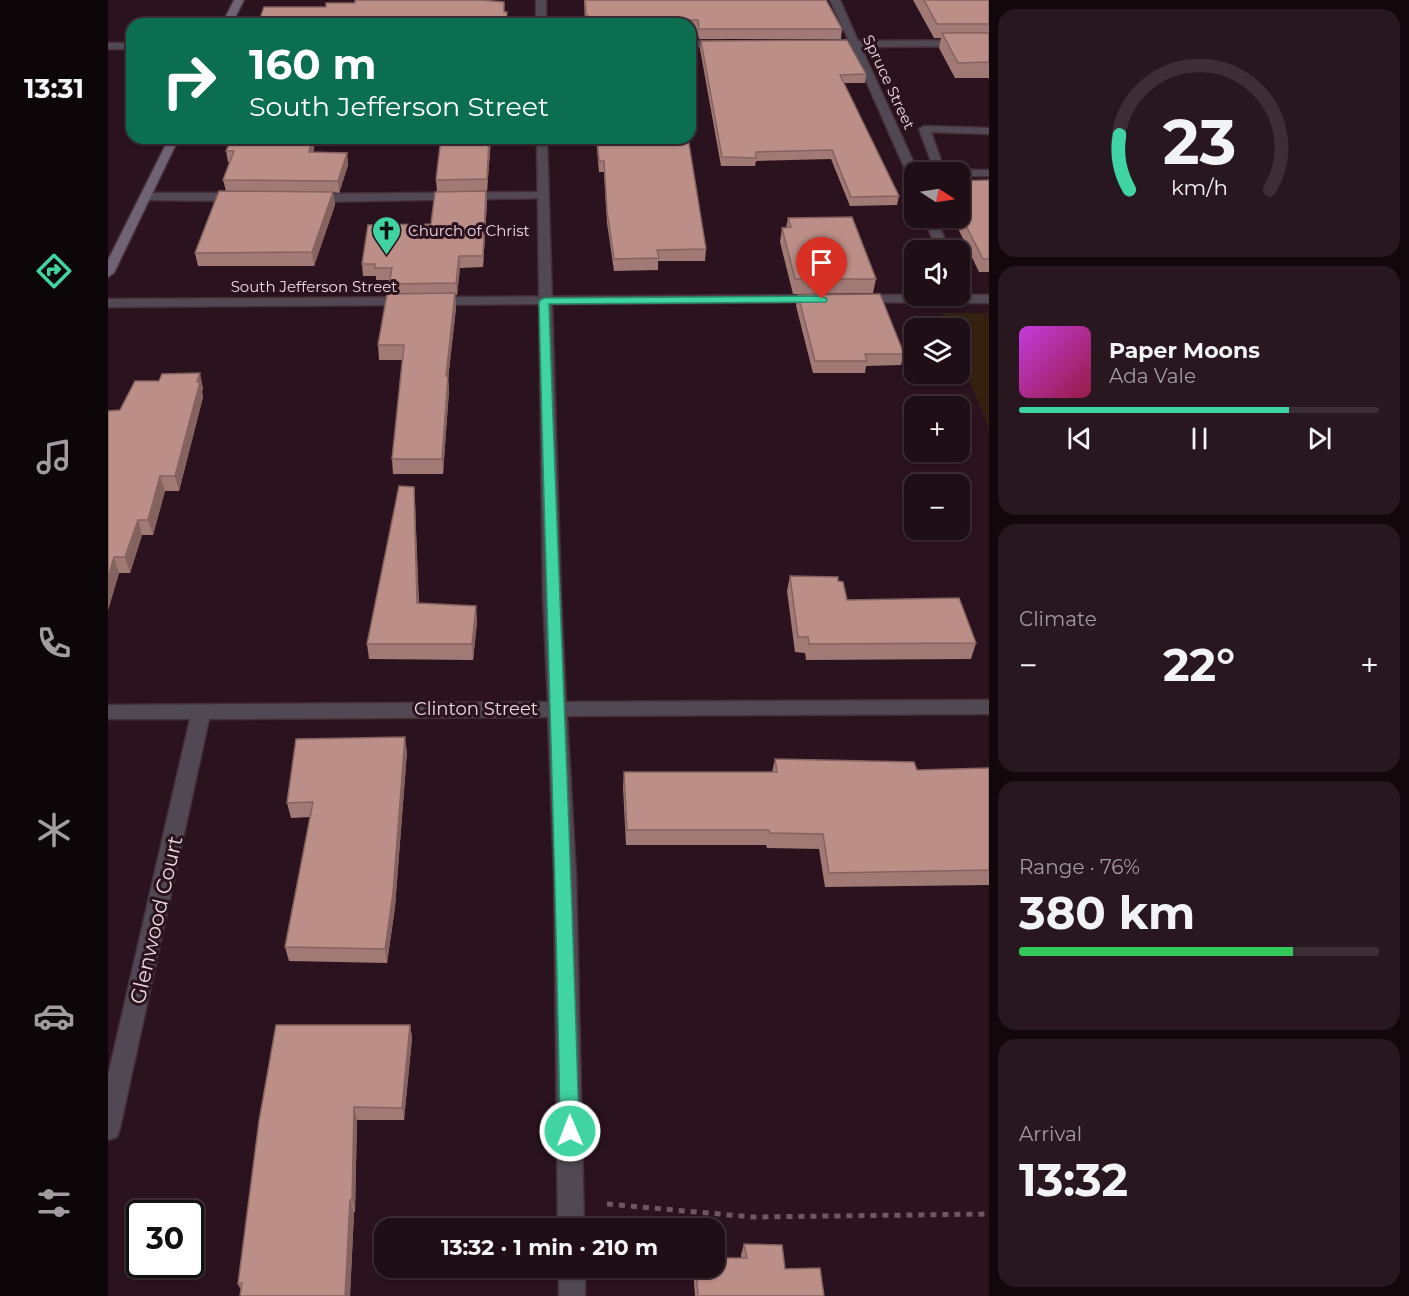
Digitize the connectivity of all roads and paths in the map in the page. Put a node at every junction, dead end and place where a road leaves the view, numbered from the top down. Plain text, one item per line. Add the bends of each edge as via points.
1 (238, 0) edge
2 (541, 0) edge
3 (835, 0) edge
4 (230, 18) edge
5 (541, 18) edge
6 (989, 43) edge
7 (696, 44) edge
8 (734, 44) edge
9 (810, 44) edge
10 (853, 44) junction
11 (108, 46) edge
12 (126, 46) edge
13 (989, 131) edge
14 (171, 144) edge
15 (542, 144) edge
16 (908, 162) edge
17 (936, 162) edge
18 (970, 173) edge
19 (989, 173) edge
20 (543, 196) junction
21 (146, 197) junction
22 (251, 197) edge
23 (296, 198) edge
24 (108, 273) edge
25 (970, 297) edge
26 (904, 298) edge
27 (989, 298) edge
28 (544, 301) junction
29 (108, 303) edge
30 (989, 706) edge
31 (558, 709) junction
32 (201, 711) junction
33 (108, 712) edge
34 (108, 1128) edge
35 (571, 1200) junction
36 (989, 1214) edge
37 (571, 1218) edge
38 (572, 1278) edge
39 (572, 1296) edge

1 - 4 main road
2 - 5 street
3 - 10 street, Spruce Street
6 - 10 street
7 - 8 street
9 - 10 street
10 - 16 street, Spruce Street
11 - 12 street
13 - 17 street via 924,129
14 - 21 main road
15 - 20 street
18 - 19 street
20 - 23 street
20 - 28 street
21 - 22 street
21 - 24 main road
25 - 27 street, South Jefferson Street
26 - 28 street, South Jefferson Street
28 - 29 street, South Jefferson Street
28 - 31 street
30 - 31 street, Clinton Street
31 - 32 street, Clinton Street
31 - 35 street
32 - 33 street, Clinton Street
32 - 34 street, Glenwood Court
35 - 36 path via 753,1217
35 - 37 street
38 - 39 street

